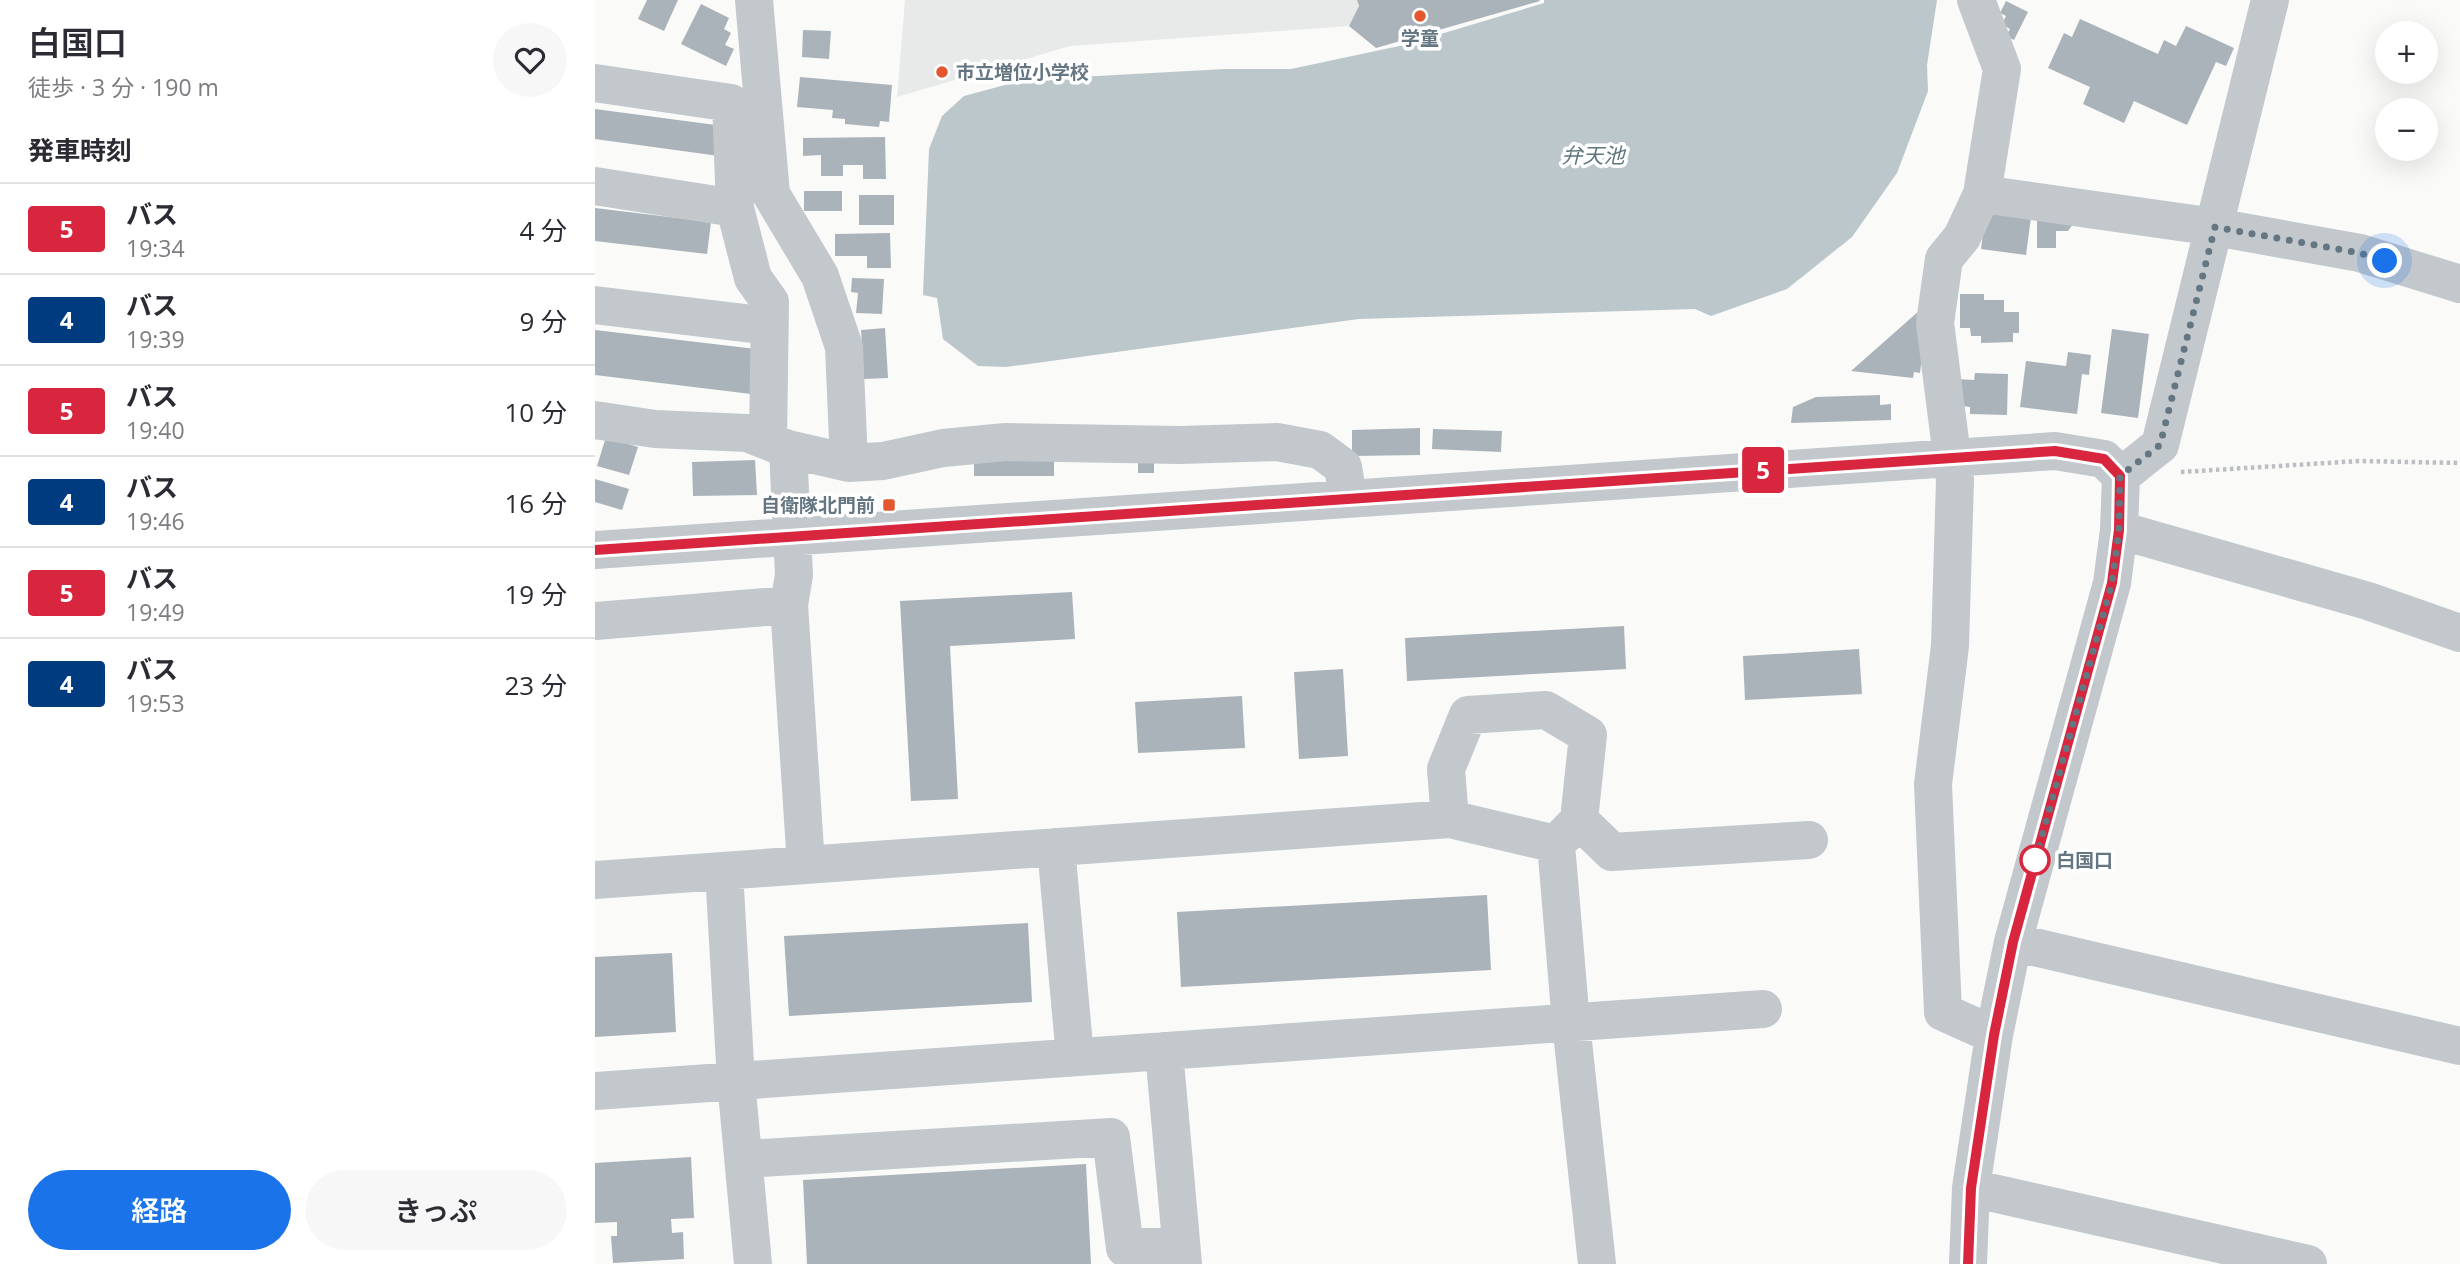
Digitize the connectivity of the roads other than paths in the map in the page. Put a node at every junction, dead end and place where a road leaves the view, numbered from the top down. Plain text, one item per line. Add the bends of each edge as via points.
1 (754, 0) edge
2 (1976, 0) edge
3 (2270, 0) edge
4 (595, 83) edge
5 (595, 187) edge
6 (1982, 194) junction
7 (735, 208) junction
8 (2215, 227) junction
9 (2460, 284) edge
10 (595, 305) edge
11 (769, 326) junction
12 (595, 420) edge
13 (778, 445) junction
14 (1952, 457) junction
15 (849, 463) junction
16 (2120, 476) junction
17 (1348, 498) junction
18 (2119, 530) junction
19 (792, 536) junction
20 (595, 550) edge
21 (789, 606) junction
22 (595, 621) edge
23 (2460, 634) edge
24 (1450, 819) junction
25 (1567, 832) junction
26 (1809, 840) dead end
27 (1056, 847) junction
28 (806, 865) junction
29 (724, 871) junction
30 (595, 880) edge
31 (2013, 942) junction
32 (1763, 1009) dead end
33 (1571, 1023) junction
34 (1994, 1035) junction
35 (2460, 1046) edge
36 (1164, 1051) junction
37 (1075, 1057) junction
38 (736, 1081) junction
39 (595, 1091) edge
40 (744, 1159) junction
41 (1971, 1188) junction
42 (1182, 1254) edge
43 (754, 1264) edge
44 (1597, 1264) edge
45 (1968, 1264) edge
46 (2308, 1264) edge

1 - 15 street via 771,194 820,276 845,347
2 - 6 street via 2002,69
3 - 8 street
4 - 7 street via 731,103
5 - 7 street
6 - 8 street
6 - 14 street via 1962,237 1944,259 1935,323
7 - 11 street via 753,278 770,302
8 - 9 street via 2360,253
8 - 16 street via 2160,445
10 - 11 street
11 - 13 street
12 - 13 street via 655,429 747,433
13 - 15 street
13 - 19 street
14 - 16 street via 2055,451 2104,459
14 - 17 street
14 - 34 street via 1950,646 1933,784 1943,1012
15 - 17 street via 1006,442 1277,442 1320,450 1343,467
16 - 18 street
17 - 19 street
18 - 23 street via 2368,601
18 - 31 street via 2112,583
19 - 20 street
19 - 21 street via 794,575
21 - 22 street
21 - 28 street
24 - 25 street
24 - 25 street via 1446,769 1468,715 1546,710 1588,735
24 - 27 street
25 - 26 street via 1612,852
25 - 33 street
27 - 28 street
27 - 37 street
28 - 29 street
29 - 30 street
29 - 38 street
31 - 34 street
31 - 35 street
32 - 33 street
33 - 36 street
33 - 44 street
34 - 41 street
36 - 37 street
36 - 42 street
37 - 38 street
38 - 39 street
38 - 40 street
40 - 42 street via 1111,1137 1125,1248
40 - 43 street
41 - 45 street
41 - 46 street

